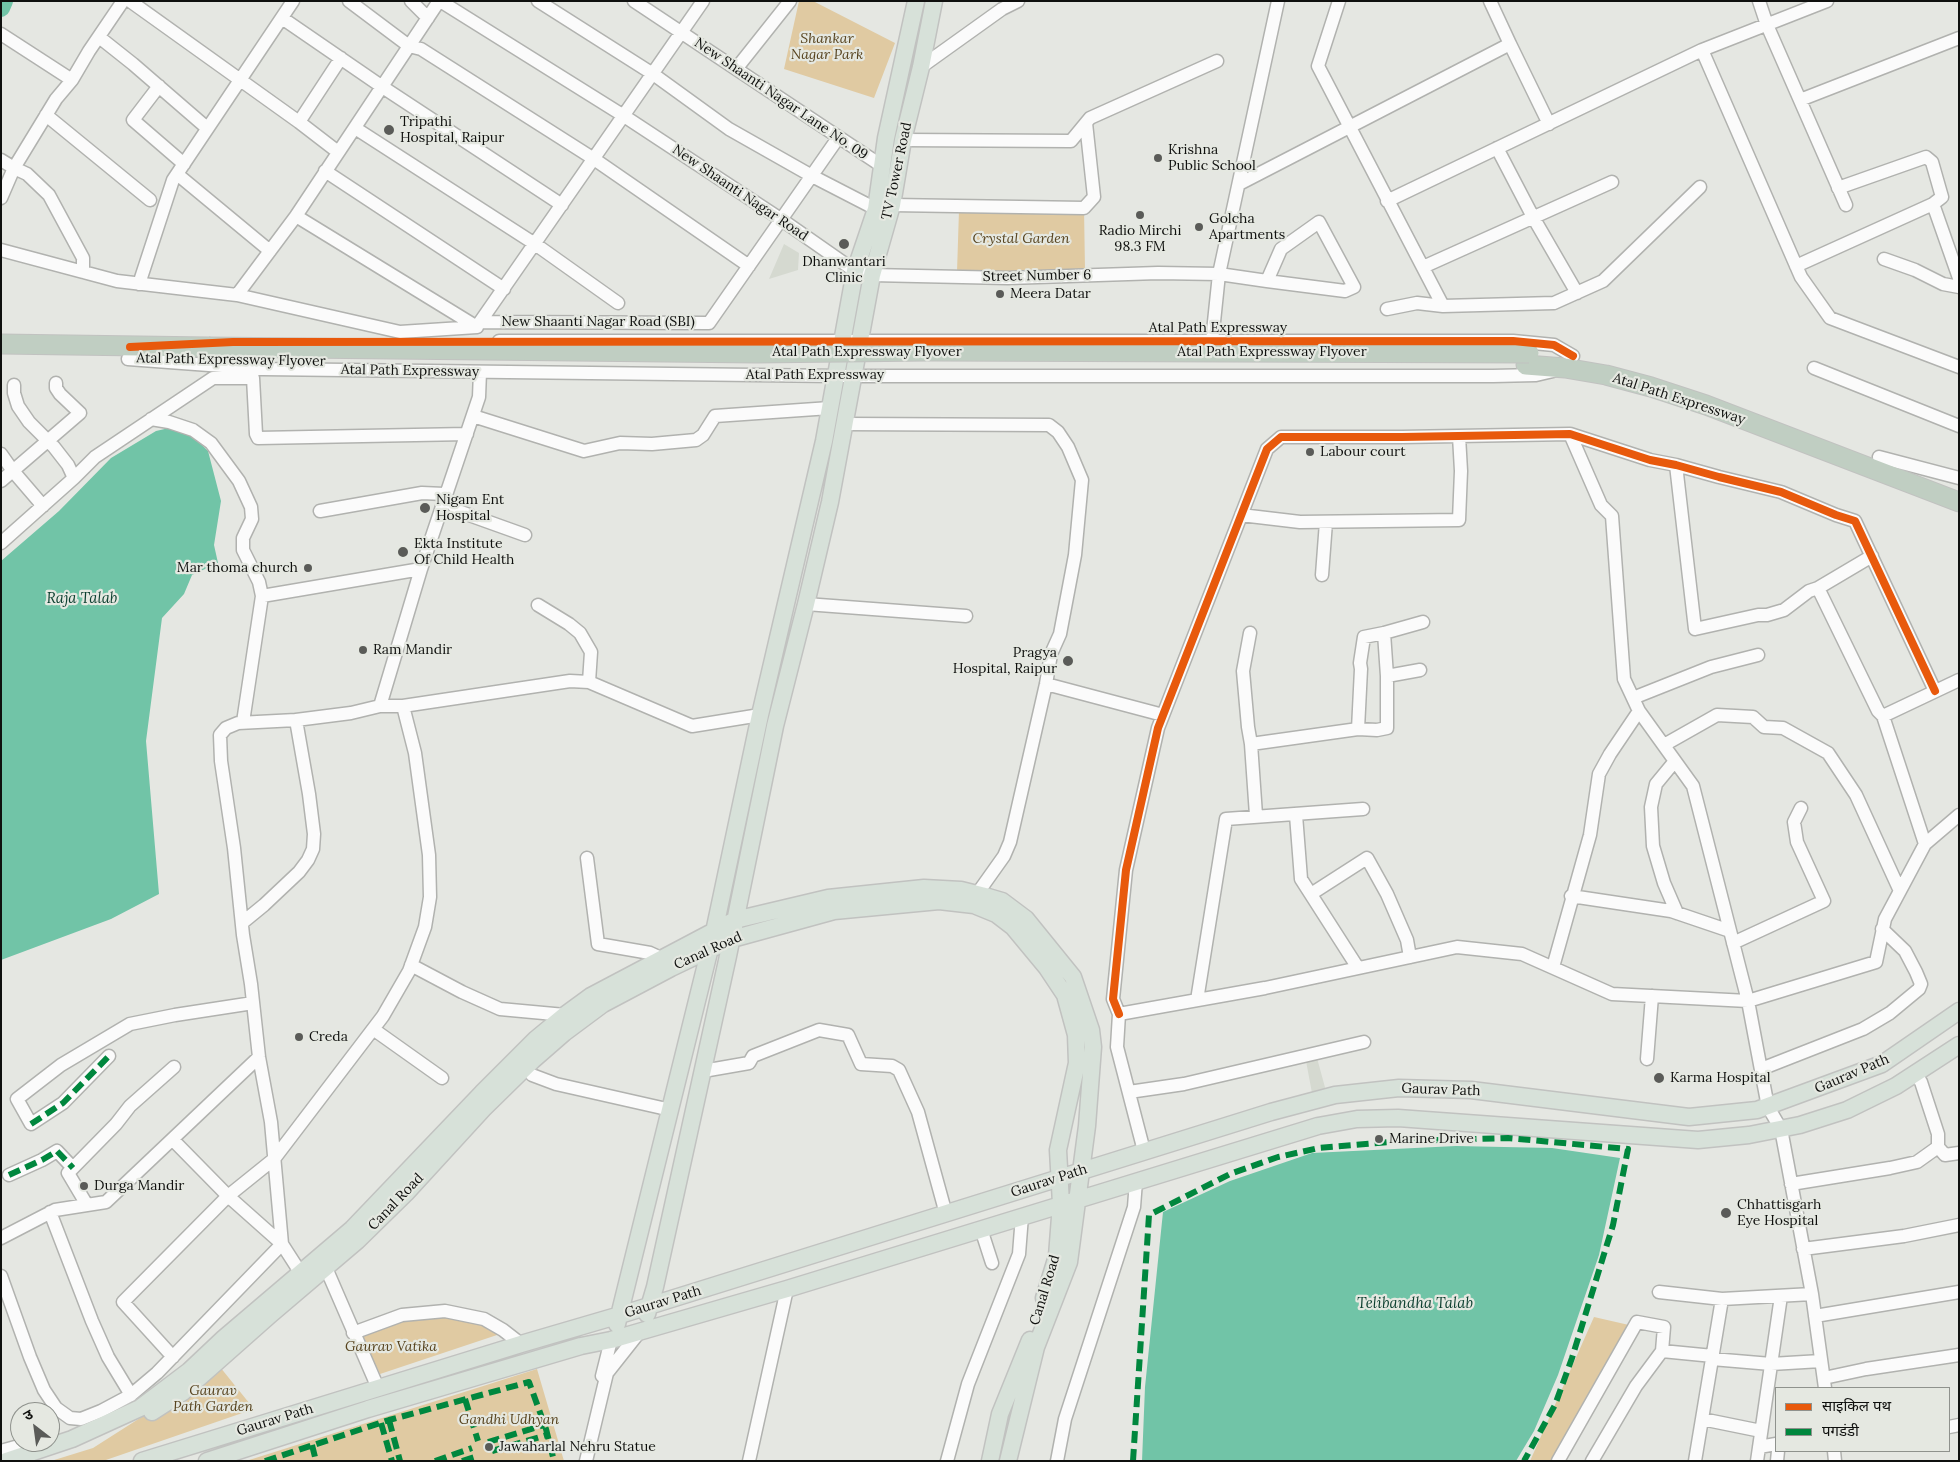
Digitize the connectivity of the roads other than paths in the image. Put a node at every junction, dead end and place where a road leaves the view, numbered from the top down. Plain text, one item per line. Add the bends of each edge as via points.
1 (124, 1) edge
2 (130, 1) edge
3 (293, 1) edge
4 (349, 1) edge
5 (411, 1) edge
6 (439, 1) edge
7 (538, 1) edge
8 (634, 1) edge
9 (703, 1) edge
10 (790, 1) edge
11 (916, 1) edge
12 (934, 1) edge
13 (1018, 1) edge
14 (1278, 1) edge
15 (1339, 1) edge
16 (1490, 1) edge
17 (1759, 1) edge
18 (1827, 1) edge
19 (282, 18) junction
20 (428, 18) junction
21 (1767, 25) junction
22 (682, 32) junction
23 (1, 34) edge
24 (99, 37) junction
25 (1959, 38) edge
26 (1510, 44) junction
27 (409, 46) junction
28 (1702, 50) junction
29 (341, 58) junction
30 (1216, 61) dead end
31 (922, 67) junction
32 (736, 69) junction
33 (652, 74) junction
34 (72, 80) junction
35 (240, 80) junction
36 (159, 86) junction
37 (381, 86) junction
38 (1800, 100) junction
39 (46, 115) junction
40 (624, 116) junction
41 (299, 122) junction
42 (1086, 123) junction
43 (1548, 124) junction
44 (1349, 127) junction
45 (207, 128) junction
46 (355, 128) junction
47 (838, 138) junction
48 (903, 140) junction
49 (1497, 148) junction
50 (338, 152) junction
51 (594, 159) junction
52 (1, 160) edge
53 (882, 166) junction
54 (14, 168) junction
55 (180, 169) junction
56 (325, 171) junction
57 (812, 176) junction
58 (1612, 182) dead end
59 (1239, 184) junction
60 (1700, 187) dead end
61 (1838, 188) junction
62 (1, 198) edge
63 (150, 200) dead end
64 (1387, 201) junction
65 (1933, 204) junction
66 (562, 205) junction
67 (884, 206) junction
68 (1846, 206) dead end
69 (296, 216) junction
70 (1533, 217) junction
71 (782, 220) junction
72 (535, 244) junction
73 (1, 250) edge
74 (270, 251) junction
75 (1884, 259) dead end
76 (750, 266) junction
77 (1796, 266) junction
78 (1423, 267) junction
79 (855, 271) junction
80 (83, 272) junction
81 (1219, 274) junction
82 (872, 275) junction
83 (1959, 278) edge
84 (1267, 281) junction
85 (139, 284) junction
86 (1959, 287) edge
87 (504, 289) junction
88 (1577, 293) junction
89 (237, 294) junction
90 (618, 303) dead end
91 (1443, 306) junction
92 (1387, 309) dead end
93 (479, 325) junction
94 (851, 340) junction
95 (1212, 341) junction
96 (1, 344) edge
97 (129, 353) junction
98 (1, 357) edge
99 (1569, 362) junction
100 (1959, 366) edge
101 (1814, 368) dead end
102 (480, 372) junction
103 (836, 376) junction
104 (853, 376) junction
105 (56, 383) dead end
106 (14, 385) dead end
107 (830, 408) junction
108 (473, 416) junction
109 (151, 419) junction
110 (845, 424) junction
111 (1959, 426) edge
112 (467, 434) junction
113 (1570, 434) junction
114 (1459, 436) junction
115 (48, 441) junction
116 (824, 441) junction
117 (842, 444) junction
118 (1, 454) edge
119 (1876, 463) junction
120 (1676, 465) junction
121 (13, 472) junction
122 (74, 478) junction
123 (1959, 478) edge
124 (1, 480) edge
125 (1933, 485) junction
126 (1959, 488) edge
127 (446, 496) junction
128 (1959, 502) edge
129 (43, 506) junction
130 (320, 511) dead end
131 (1959, 512) edge
132 (1241, 515) junction
133 (1326, 522) junction
134 (524, 535) dead end
135 (1, 543) edge
136 (1872, 556) junction
137 (420, 569) junction
138 (1322, 575) dead end
139 (1818, 588) junction
140 (262, 596) junction
141 (806, 604) junction
142 (538, 605) dead end
143 (966, 616) dead end
144 (1423, 622) dead end
145 (1250, 633) dead end
146 (1384, 633) junction
147 (1758, 656) dead end
148 (1420, 670) dead end
149 (1387, 676) junction
150 (1959, 680) edge
151 (589, 682) junction
152 (1046, 684) junction
153 (1935, 691) junction
154 (1633, 698) junction
155 (380, 706) junction
156 (403, 706) junction
157 (1639, 711) junction
158 (760, 715) junction
159 (1163, 715) junction
160 (1883, 716) junction
161 (296, 720) junction
162 (243, 722) junction
163 (1358, 729) junction
164 (1251, 744) junction
165 (1664, 746) junction
166 (1675, 761) junction
167 (1801, 808) dead end
168 (1363, 809) dead end
169 (1296, 814) junction
170 (1256, 815) junction
171 (1959, 815) edge
172 (1925, 844) junction
173 (587, 858) dead end
174 (1900, 891) junction
175 (1311, 894) junction
176 (1571, 896) junction
177 (976, 899) junction
178 (1677, 913) junction
179 (735, 920) junction
180 (242, 922) junction
181 (1882, 929) junction
182 (714, 932) junction
183 (1732, 937) junction
184 (732, 938) junction
185 (710, 948) junction
186 (1410, 957) junction
187 (661, 958) junction
188 (411, 965) junction
189 (1553, 967) junction
190 (1358, 968) junction
191 (1652, 996) junction
192 (1197, 1000) junction
193 (1748, 1001) junction
194 (253, 1003) junction
195 (1959, 1011) edge
196 (565, 1014) junction
197 (1119, 1014) junction
198 (373, 1029) junction
199 (1364, 1042) dead end
200 (1959, 1046) edge
201 (109, 1056) dead end
202 (259, 1057) junction
203 (1647, 1059) dead end
204 (174, 1067) dead end
205 (1761, 1069) junction
206 (703, 1071) junction
207 (1915, 1074) junction
208 (532, 1075) dead end
209 (442, 1078) dead end
210 (1129, 1092) junction
211 (1768, 1107) junction
212 (671, 1110) junction
213 (1781, 1129) junction
214 (173, 1140) junction
215 (1938, 1148) junction
216 (1144, 1152) junction
217 (1959, 1153) edge
218 (274, 1159) junction
219 (73, 1168) junction
220 (1080, 1171) junction
221 (9, 1175) dead end
222 (1059, 1179) junction
223 (1136, 1181) junction
224 (1791, 1184) junction
225 (228, 1196) junction
226 (1069, 1202) junction
227 (87, 1205) junction
228 (50, 1212) junction
229 (946, 1214) junction
230 (1022, 1216) junction
231 (1959, 1225) edge
232 (981, 1229) junction
233 (1, 1238) edge
234 (282, 1244) junction
235 (1803, 1249) junction
236 (992, 1263) dead end
237 (326, 1268) junction
238 (300, 1272) junction
239 (1, 1276) edge
240 (787, 1289) junction
241 (1659, 1292) dead end
242 (1959, 1292) edge
243 (1812, 1294) junction
244 (1781, 1296) junction
245 (1722, 1299) junction
246 (649, 1306) junction
247 (620, 1315) junction
248 (1815, 1316) junction
249 (641, 1330) junction
250 (353, 1333) junction
251 (611, 1340) junction
252 (521, 1344) junction
253 (1662, 1351) junction
254 (1959, 1355) edge
255 (173, 1357) junction
256 (1712, 1358) junction
257 (1821, 1361) junction
258 (1771, 1364) junction
259 (1824, 1383) edge
260 (378, 1388) junction
261 (131, 1395) junction
262 (1702, 1419) junction
263 (1761, 1432) junction
264 (1775, 1444) edge
265 (1759, 1447) junction
266 (6, 1461) edge
267 (34, 1461) edge
268 (142, 1461) edge
269 (207, 1461) edge
270 (580, 1461) edge
271 (586, 1461) edge
272 (749, 1461) edge
273 (947, 1461) edge
274 (990, 1461) edge
275 (1008, 1461) edge
276 (1057, 1461) edge
277 (1558, 1461) edge
278 (1592, 1461) edge
279 (1696, 1461) edge
280 (1757, 1461) edge

1 - 24 street
2 - 35 street
3 - 19 street
4 - 27 street
5 - 20 street
6 - 20 street
6 - 40 street, New Shaanti Nagar Road
7 - 33 street
8 - 22 street, New Shaanti Nagar Lane No. 09
9 - 22 street
10 - 32 street
11 - 53 main road, TV Tower Road
12 - 31 main road, TV Tower Road
13 - 31 street
14 - 59 street
15 - 44 street via 1318,66
16 - 26 street
17 - 21 street
18 - 21 street
19 - 29 street
19 - 35 street
20 - 27 street
21 - 28 street
21 - 38 street
22 - 32 street, New Shaanti Nagar Lane No. 09
22 - 33 street
23 - 34 street
24 - 34 street
24 - 36 street
25 - 38 street
26 - 43 street
26 - 44 street
27 - 37 street
27 - 51 street via 421,49
28 - 43 street
28 - 77 street
29 - 37 street
29 - 41 street
30 - 42 street via 1090,118
31 - 48 main road, TV Tower Road
32 - 47 street, New Shaanti Nagar Lane No. 09
33 - 40 street
33 - 57 street via 729,129
34 - 39 street
35 - 41 street
35 - 45 street
36 - 45 street
36 - 55 street via 132,120
37 - 46 street
37 - 66 street
38 - 61 street
39 - 54 street
39 - 63 street
40 - 51 street
40 - 71 street, New Shaanti Nagar Road
41 - 50 street
42 - 48 street via 1071,141
42 - 67 street via 1094,197 1084,208
43 - 49 street
44 - 59 street
44 - 64 street
45 - 55 street
46 - 50 street
46 - 72 street
47 - 53 street, New Shaanti Nagar Lane No. 09
47 - 57 street, New Shaanti Nagar Road (SBI)
48 - 67 main road, TV Tower Road
49 - 64 street
49 - 70 street
50 - 56 street
51 - 66 street
51 - 76 street
52 - 54 street
53 - 67 main road, TV Tower Road
54 - 62 street
54 - 80 street via 27,174 49,195 84,258
55 - 74 street
55 - 85 street via 173,180
56 - 69 street
56 - 87 street
57 - 67 street
57 - 71 street, New Shaanti Nagar Road (SBI)
58 - 70 street
59 - 81 street
60 - 88 street via 1603,281
61 - 65 street via 1926,157 1932,162 1942,192 1942,197
61 - 68 street
64 - 78 street
65 - 77 street
65 - 83 street
66 - 72 street
67 - 79 main road, TV Tower Road
67 - 82 main road, TV Tower Road
69 - 74 street
69 - 93 street
70 - 78 street
70 - 88 street
71 - 76 street, New Shaanti Nagar Road (SBI)
71 - 79 street, New Shaanti Nagar Road
72 - 87 street
72 - 90 street
73 - 80 street
74 - 89 street
75 - 86 street via 1943,284
76 - 93 street, New Shaanti Nagar Road (SBI) via 709,323
77 - 100 street via 1830,318
78 - 91 street
79 - 82 street, Street Number 6
79 - 94 main road, TV Tower Road
80 - 85 street
81 - 82 street, Street Number 6 via 1008,278
81 - 84 street, Street Number 6
81 - 95 street
82 - 94 main road, TV Tower Road
84 - 84 street, Street Number 6 via 1345,291 1354,287 1319,222 1281,249
85 - 89 street
87 - 93 street
88 - 91 street via 1554,303
89 - 93 street via 400,332
91 - 92 street via 1417,303
94 - 95 street, Atal Path Expressway
94 - 97 street, Atal Path Expressway via 233,342
94 - 103 main road
94 - 104 main road
95 - 99 street, Atal Path Expressway via 1513,341 1554,345
96 - 97 highway
97 - 98 highway
97 - 99 highway, Atal Path Expressway Flyover, bridge via 929,351
97 - 102 street, Atal Path Expressway via 263,369
99 - 104 street, Atal Path Expressway via 1536,376
99 - 119 highway, Atal Path Expressway
101 - 111 street
102 - 103 street, Atal Path Expressway
102 - 108 street via 479,397
103 - 104 street, Atal Path Expressway
103 - 107 main road
104 - 110 main road
105 - 115 street via 60,394 80,413
106 - 115 street via 18,406
107 - 108 street via 715,416 696,440 620,443 584,451
107 - 116 main road
108 - 112 street
109 - 112 street via 212,378 254,378 258,438
109 - 122 street via 95,457
109 - 140 street via 193,430 211,443 239,480 252,513 243,538 243,550
110 - 117 main road
110 - 152 street via 1049,425 1058,432 1082,480 1075,555 1060,634 1051,654
112 - 127 street
113 - 114 street
113 - 120 street
113 - 154 street via 1601,505 1612,516 1624,680
114 - 132 street via 1281,437 1267,449
114 - 133 street via 1462,471 1459,520
115 - 121 street
115 - 122 street via 68,465
116 - 117 main road
116 - 158 main road
117 - 141 main road
118 - 121 street
119 - 123 street
119 - 125 highway, Atal Path Expressway
119 - 131 street via 1932,500
120 - 136 street via 1781,492 1855,521
120 - 139 street via 1695,629 1784,610
121 - 124 street
121 - 129 street
122 - 129 street
125 - 126 highway
125 - 128 highway
127 - 130 street via 422,492
127 - 134 street via 458,511
127 - 137 street
129 - 135 street
132 - 133 street
132 - 159 street
133 - 138 street
136 - 139 street
136 - 153 street
137 - 140 street
137 - 155 street
139 - 160 street
140 - 162 street
141 - 143 street
141 - 179 main road via 775,726
142 - 151 street via 580,633 591,652
144 - 146 street
145 - 164 street via 1243,670
146 - 149 street
146 - 163 street via 1364,637
147 - 154 street via 1711,667
148 - 149 street
149 - 163 street via 1386,728
150 - 153 street
151 - 156 street
151 - 158 street via 692,726
152 - 159 street
152 - 177 street via 1010,842
153 - 160 street
154 - 157 street
155 - 156 street
155 - 161 street
156 - 188 street via 415,753 429,855 430,898 425,926
157 - 165 street
157 - 176 street via 1599,774 1590,835
158 - 182 main road
159 - 197 street via 1126,870 1112,999
160 - 172 street
161 - 162 street
161 - 180 street via 309,794 313,849 299,872
162 - 180 street via 226,728 220,735
163 - 164 street
164 - 170 street
165 - 166 street
165 - 174 street via 1717,715 1753,717 1764,727 1783,728 1828,753 1856,795
166 - 178 street via 1656,784 1651,807 1653,846
166 - 183 street via 1694,786
167 - 183 street via 1794,822 1797,842 1824,901
168 - 169 street
169 - 170 street
169 - 175 street via 1301,879
170 - 192 street via 1226,818
171 - 172 street
172 - 174 street
173 - 187 street via 598,944
174 - 181 street
175 - 186 street via 1367,858 1407,940
175 - 190 street
176 - 178 street
176 - 189 street
177 - 179 main road via 961,890 886,891 828,898
177 - 184 main road, Canal Road via 834,911
177 - 220 main road via 1002,901 1026,919 1074,977 1094,1047
177 - 222 main road, Canal Road via 1013,927 1048,968 1065,995 1070,1010 1076,1035 1077,1063 1058,1150
178 - 183 street
179 - 182 main road
179 - 184 main road
180 - 194 street
181 - 193 street via 1876,962
181 - 205 street via 1905,952 1921,984 1919,989 1890,1013 1863,1029
182 - 185 main road
182 - 187 main road
183 - 193 street
184 - 185 main road, Canal Road
184 - 206 main road
185 - 212 main road
185 - 237 main road, Canal Road via 603,1004 564,1033 483,1109 390,1209
186 - 189 street via 1457,947 1522,954
186 - 190 street
187 - 196 main road
188 - 196 street via 500,1008
188 - 198 street
189 - 191 street via 1612,994
190 - 192 street
191 - 193 street
191 - 203 street
192 - 197 street
193 - 205 street
194 - 201 street via 130,1024 61,1065 17,1099 31,1124 63,1103
194 - 202 street
195 - 211 main road, Gaurav Path via 1882,1064
196 - 238 main road via 502,1072 352,1229
197 - 210 street via 1117,1047
198 - 209 street
198 - 218 street
199 - 210 street via 1184,1084
200 - 207 main road
202 - 214 street
202 - 218 street
204 - 219 street via 130,1106
205 - 211 street
206 - 229 street via 749,1063 753,1056 818,1030 848,1035 861,1064 892,1066 899,1070 918,1112
206 - 246 main road
207 - 213 main road via 1848,1110
207 - 215 street via 1921,1082 1938,1134
208 - 212 street via 556,1084
210 - 216 street
211 - 213 street
211 - 216 main road, Gaurav Path via 1689,1117 1471,1090 1399,1088 1326,1098
212 - 247 main road
213 - 223 main road via 1698,1140 1398,1118 1357,1119 1318,1126
213 - 224 street
214 - 225 street
214 - 227 street via 106,1202
215 - 217 street via 1945,1155
215 - 224 street via 1917,1162
216 - 220 main road, Gaurav Path
218 - 225 street
218 - 234 street
219 - 221 street via 57,1151
219 - 227 street via 68,1173
220 - 222 main road, Gaurav Path
220 - 226 main road
222 - 226 main road, Canal Road
222 - 229 main road, Gaurav Path
223 - 226 main road
223 - 276 street via 1134,1207 1065,1419
224 - 235 street
225 - 234 street
225 - 255 street via 123,1302
226 - 230 main road
226 - 274 main road, Canal Road via 1057,1256 1034,1330 1000,1414
226 - 275 main road, Canal Road via 1069,1262 1036,1347
227 - 228 street
228 - 233 street
228 - 261 street via 92,1321 108,1357
229 - 246 main road, Gaurav Path
230 - 232 main road
230 - 273 street via 1019,1254 968,1384
231 - 235 street via 1904,1236
232 - 236 street
232 - 240 main road
234 - 238 street
234 - 255 street
235 - 243 street
237 - 238 street
237 - 250 street
237 - 267 main road, Canal Road via 183,1392 144,1418
238 - 266 main road via 190,1372 140,1408 72,1439
239 - 261 street via 30,1357 44,1390 56,1408 70,1418 81,1419
240 - 249 main road
240 - 272 street
241 - 245 street
242 - 248 street
243 - 244 street
243 - 248 street
244 - 245 street
244 - 258 street
245 - 256 street
246 - 247 main road, Gaurav Path
246 - 249 main road
247 - 251 main road
247 - 252 main road, Gaurav Path
248 - 257 street
249 - 251 main road
249 - 271 street via 607,1373
250 - 252 street via 402,1315 445,1312 484,1319
250 - 260 street
251 - 269 main road via 368,1409
251 - 270 street
252 - 260 main road, Gaurav Path
253 - 256 street
253 - 277 street via 1664,1327 1637,1322
253 - 278 street via 1636,1386
254 - 259 street via 1866,1369
255 - 261 street
256 - 258 street
256 - 262 street
257 - 258 street
257 - 259 street
258 - 263 street
260 - 268 main road, Gaurav Path
262 - 263 street
262 - 279 street
263 - 265 street
264 - 265 street
265 - 280 street

